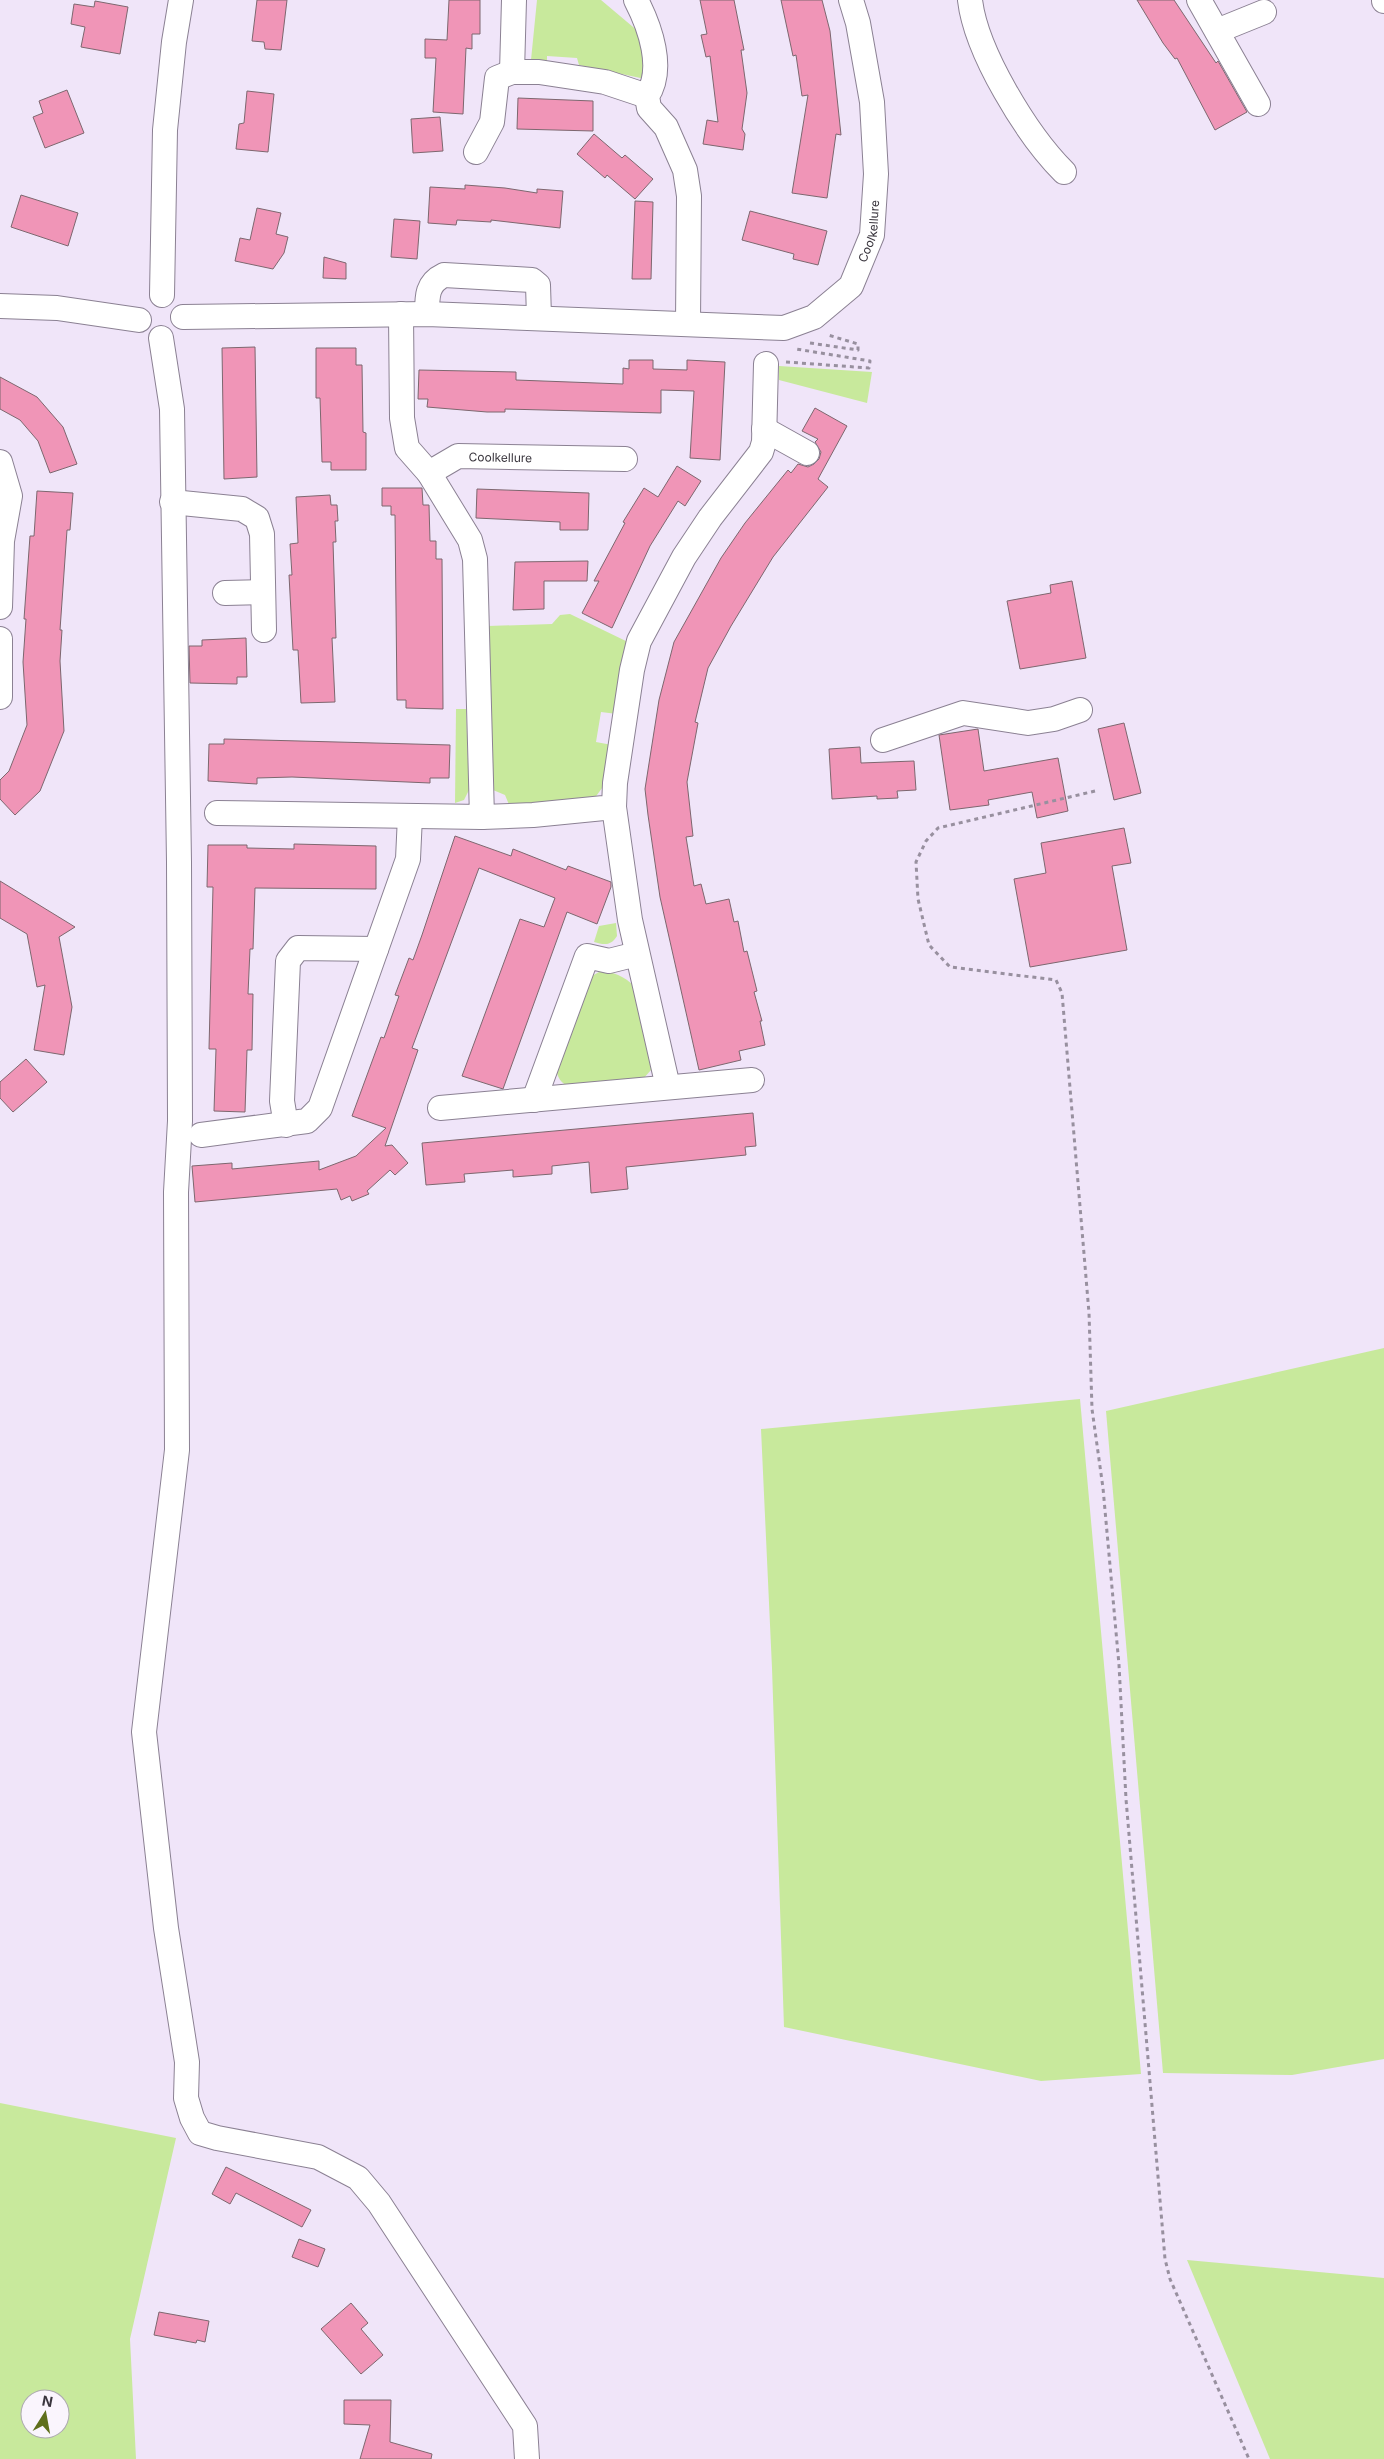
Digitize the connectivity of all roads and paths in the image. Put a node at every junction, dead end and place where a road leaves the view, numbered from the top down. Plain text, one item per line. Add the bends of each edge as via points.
1 (181, 0) edge
2 (514, 0) edge
3 (636, 0) edge
4 (851, 0) edge
5 (970, 0) edge
6 (1199, 0) edge
7 (1264, 12) dead end
8 (1217, 31) junction
9 (512, 72) junction
10 (647, 96) junction
11 (1258, 104) dead end
12 (476, 152) dead end
13 (1064, 172) dead end
14 (162, 294) junction
15 (0, 306) edge
16 (401, 314) junction
17 (427, 314) junction
18 (183, 317) junction
19 (539, 317) junction
20 (139, 320) junction
21 (688, 324) junction
22 (801, 335) junction
23 (161, 338) junction
24 (775, 363) joint
25 (764, 429) junction
26 (807, 453) dead end
27 (625, 459) dead end
28 (0, 462) edge
29 (429, 473) junction
30 (172, 502) junction
31 (264, 592) junction
32 (225, 593) dead end
33 (0, 606) edge
34 (264, 630) dead end
35 (0, 639) edge
36 (0, 697) edge
37 (1080, 710) dead end
38 (883, 740) dead end
39 (1096, 791) dead end
40 (614, 807) junction
41 (217, 813) dead end
42 (410, 816) junction
43 (482, 816) junction
44 (376, 949) junction
45 (637, 954) junction
46 (752, 1080) dead end
47 (668, 1087) junction
48 (534, 1100) junction
49 (440, 1108) dead end
50 (286, 1126) junction
51 (201, 1135) dead end
52 (528, 2459) edge
53 (1249, 2459) edge

1 - 14 street via 164,130
2 - 9 street
3 - 10 street via 653,47 655,74
4 - 22 street, Coolkellure via 872,102 876,174 872,235 851,286 814,318
5 - 13 street via 988,59 1043,151
6 - 8 street
7 - 8 street
8 - 11 street
9 - 10 street via 539,72 605,82
9 - 12 street via 497,78 492,122
10 - 21 street via 649,108 666,127 685,170 689,196
14 - 18 street via 175,299
14 - 20 street via 144,302
15 - 20 street via 57,308
16 - 17 street, Coolkellure
16 - 18 street, Coolkellure
16 - 29 street via 402,418 407,448
17 - 19 street, Coolkellure
17 - 19 street via 429,288 444,275 532,280 538,285
18 - 23 street via 174,334
19 - 21 street, Coolkellure
20 - 23 street via 149,335
21 - 22 street, Coolkellure via 784,328
22 - 22 path via 858,350 858,344 801,326
22 - 24 path via 796,349 870,361 869,368
23 - 30 street via 172,409
24 - 25 street
25 - 26 street
25 - 40 street via 762,452 684,557 639,642 632,670
27 - 29 street, Coolkellure via 458,456
28 - 33 street via 10,496 2,541
29 - 43 street via 470,540 475,559
30 - 31 street via 242,509 257,518 262,534
30 - 52 street via 179,872 177,1450 144,1732 166,1928 187,2062 186,2098 200,2133 318,2157 358,2178 379,2202 525,2426
31 - 32 street
31 - 34 street
35 - 36 street
37 - 38 street via 1028,723 963,713
39 - 53 path via 938,828 926,840 916,862 918,899 929,945 950,967 1056,980 1062,993 1089,1313 1092,1408 1103,1488 1165,2259 1170,2279
40 - 43 street
40 - 45 street
41 - 42 street
42 - 43 street
42 - 44 street via 408,858
44 - 50 street via 320,1108 307,1121
44 - 50 street via 298,948 288,961 282,1101
45 - 47 street
45 - 48 street via 609,962 587,956
46 - 47 street
47 - 48 street
48 - 49 street
50 - 51 street

